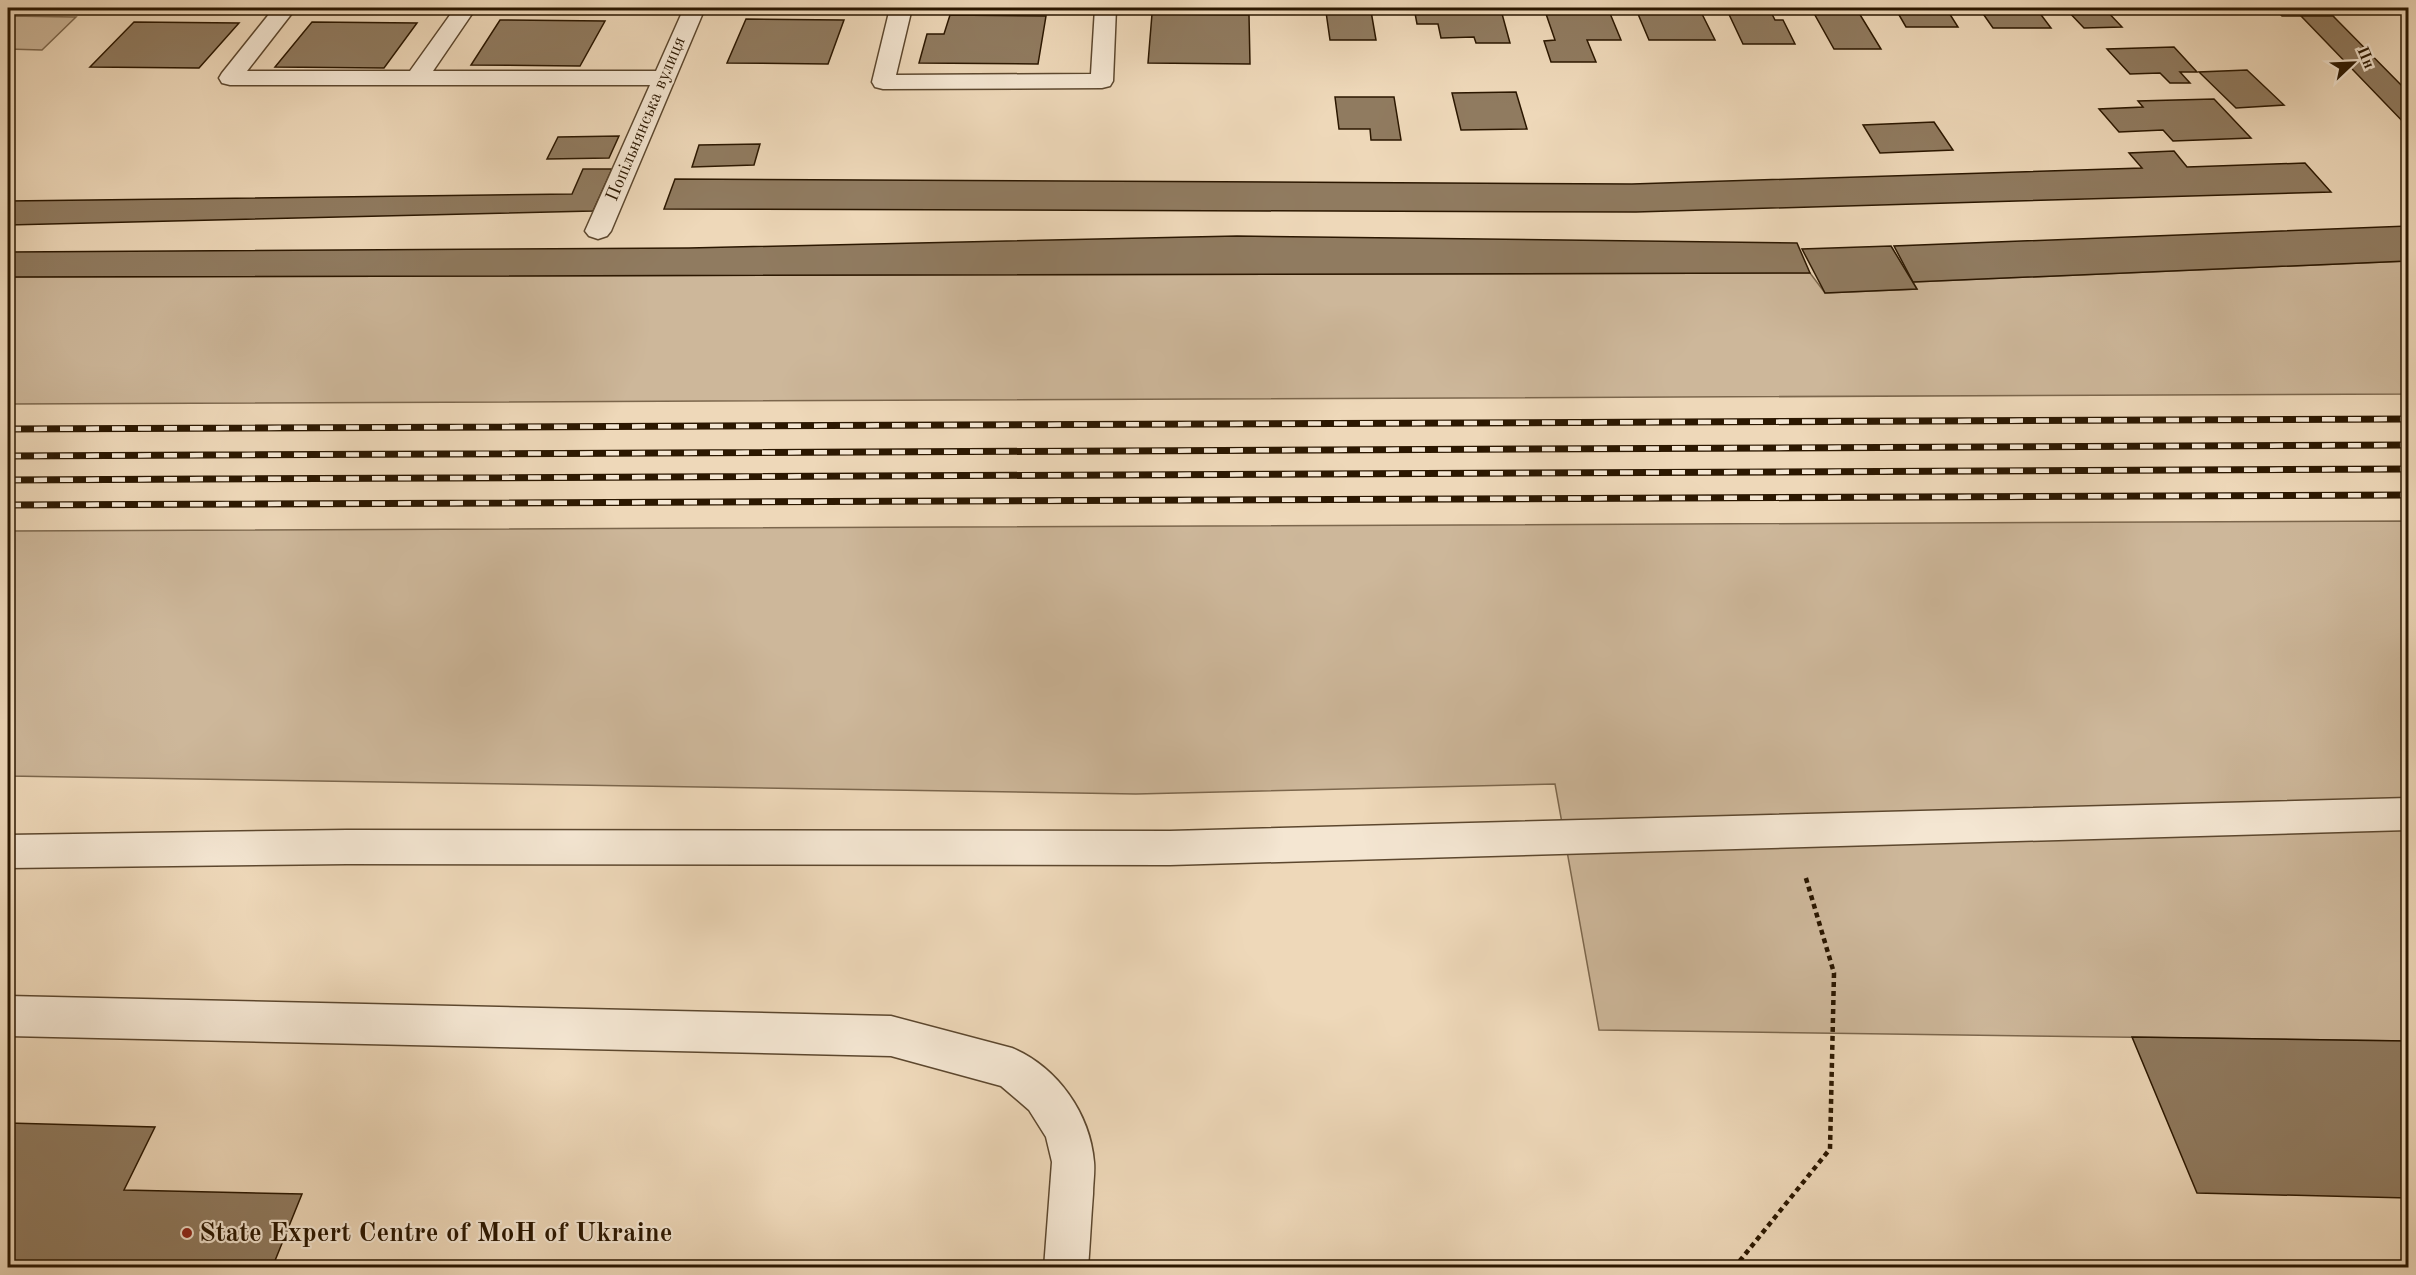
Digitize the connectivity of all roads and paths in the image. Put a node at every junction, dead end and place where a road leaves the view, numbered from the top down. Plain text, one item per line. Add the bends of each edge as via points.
1 (285, 8) edge
2 (465, 8) edge
3 (694, 8) edge
4 (901, 8) edge
5 (1106, 8) edge
6 (417, 78) junction
7 (664, 78) junction
8 (598, 231) dead end
9 (2409, 814) edge
10 (1792, 831) junction
11 (8, 852) edge
12 (8, 1016) edge
13 (1066, 1268) edge
14 (1734, 1268) edge

1 - 6 lane via 230,78
2 - 6 lane
3 - 7 lane, Попільнянська вулиця
4 - 5 lane via 883,82 1102,81
6 - 7 lane
7 - 8 lane, Попільнянська вулиця
9 - 10 lane
10 - 11 lane via 1170,848 347,847
10 - 14 path via 1834,973 1830,1149
12 - 13 lane via 891,1036 1012,1069 1044,1095 1066,1129 1073,1162

